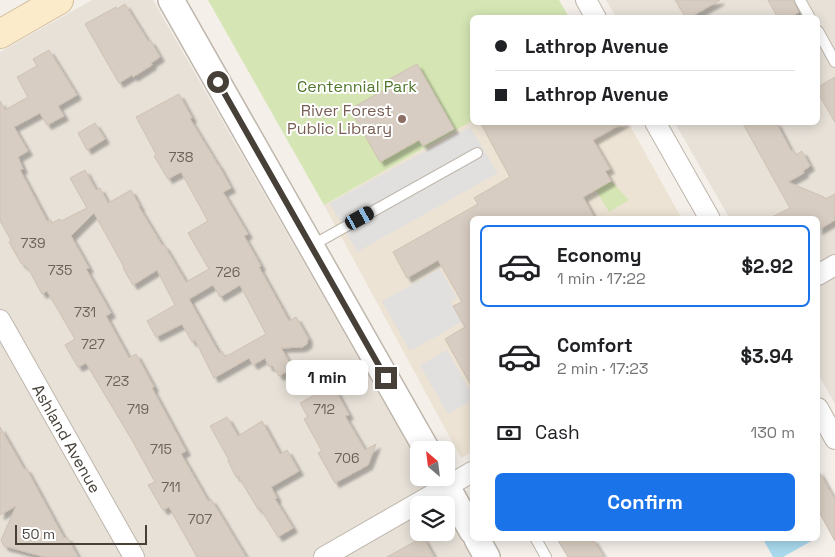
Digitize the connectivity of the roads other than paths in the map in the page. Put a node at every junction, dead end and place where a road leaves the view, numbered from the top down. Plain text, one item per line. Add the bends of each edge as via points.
1 (59, 0) edge
2 (171, 0) edge
3 (586, 0) edge
4 (800, 0) edge
5 (594, 15) edge
6 (808, 15) edge
7 (0, 34) edge
8 (820, 35) edge
9 (835, 62) edge
10 (657, 125) edge
11 (477, 153) dead end
12 (708, 216) edge
13 (311, 246) junction
14 (835, 265) edge
15 (820, 274) edge
16 (0, 320) edge
17 (820, 412) edge
18 (835, 439) edge
19 (422, 441) edge
20 (470, 473) edge
21 (455, 478) edge
22 (439, 486) edge
23 (447, 486) edge
24 (470, 527) edge
25 (478, 541) edge
26 (537, 541) edge
27 (134, 557) edge
28 (324, 557) edge
29 (487, 557) edge
30 (546, 557) edge

1 - 7 main road
2 - 13 street
3 - 5 street
4 - 6 lane
8 - 9 lane
10 - 12 street
11 - 13 lane
13 - 19 street
14 - 15 street
16 - 27 street, Ashland Avenue
17 - 18 street
20 - 21 street
22 - 28 street
23 - 24 street
25 - 29 street
26 - 30 lane

